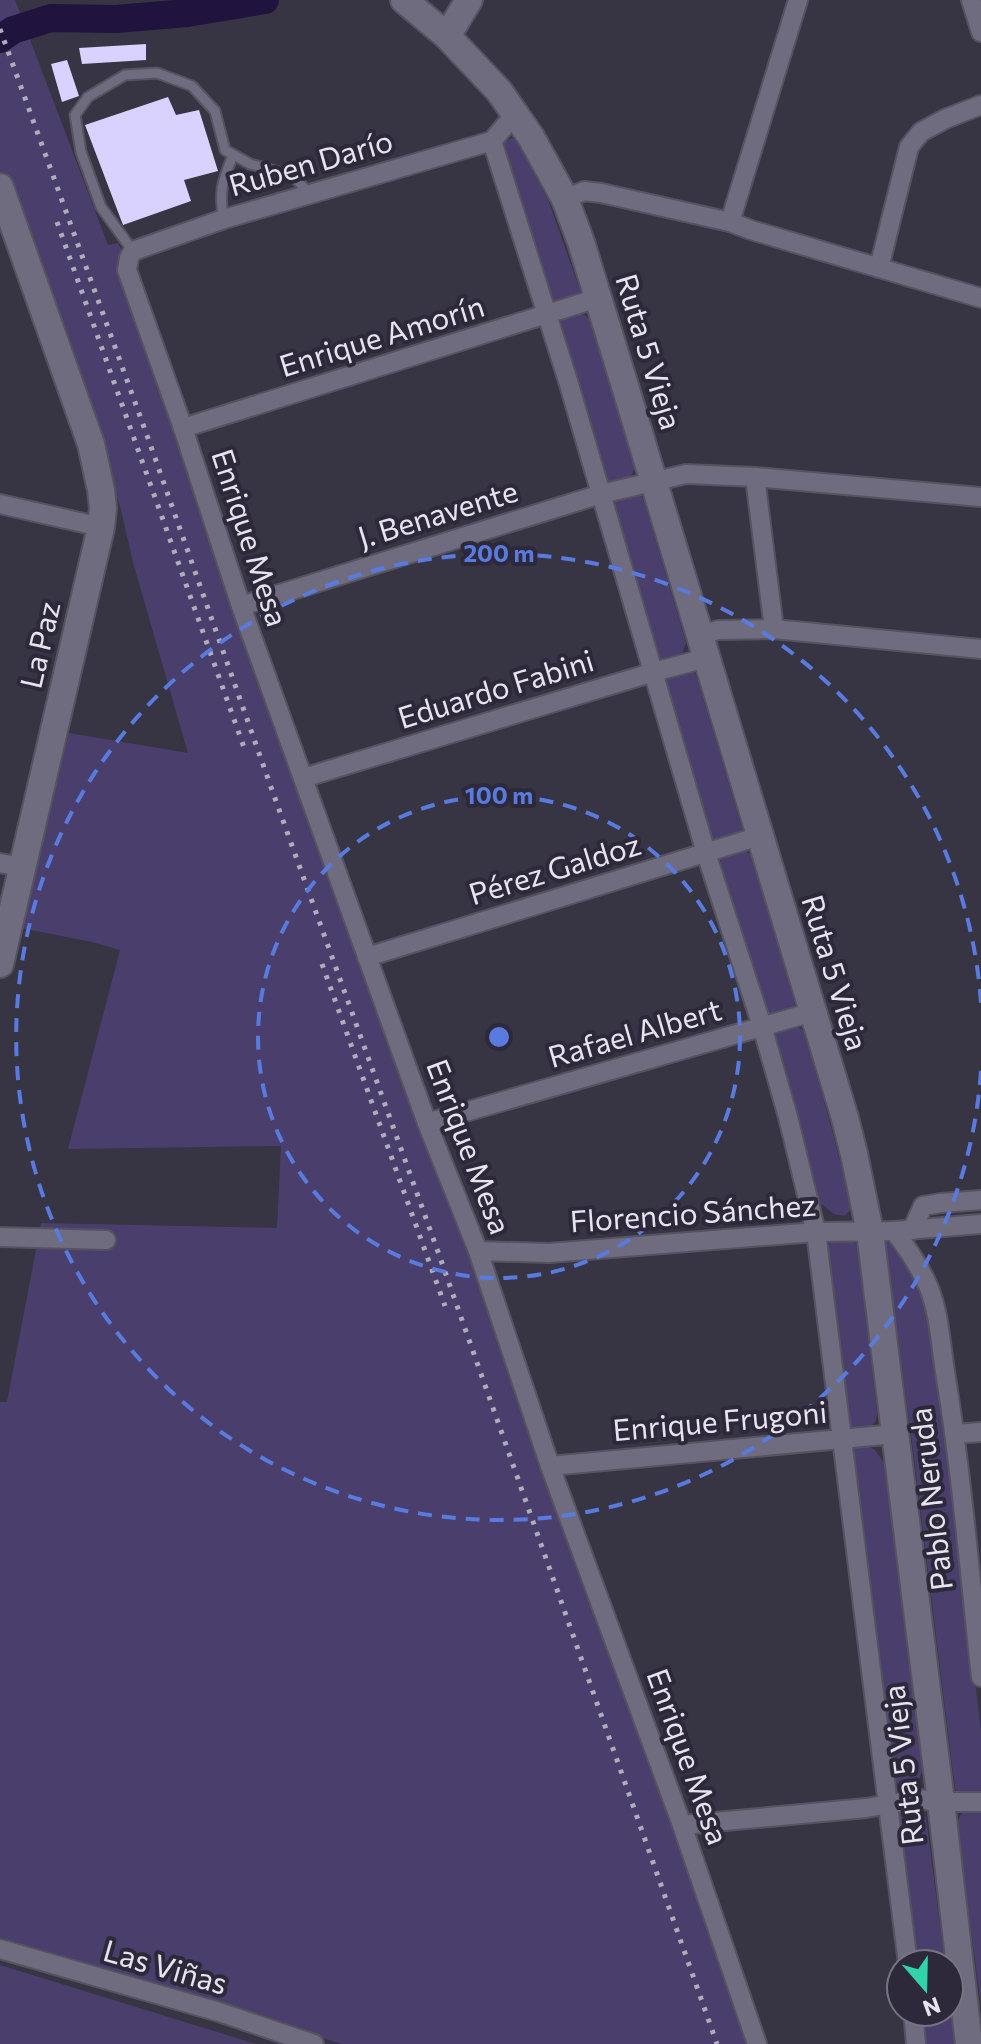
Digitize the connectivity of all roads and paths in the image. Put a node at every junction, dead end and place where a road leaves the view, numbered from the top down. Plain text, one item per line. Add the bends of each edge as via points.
1 (404, 0) edge
2 (469, 0) edge
3 (798, 0) edge
4 (971, 0) edge
5 (440, 19) edge
6 (981, 32) edge
7 (981, 105) edge
8 (516, 113) junction
9 (492, 141) junction
10 (233, 155) junction
11 (0, 187) edge
12 (310, 194) junction
13 (565, 199) junction
14 (224, 219) junction
15 (730, 222) junction
16 (133, 251) junction
17 (879, 268) junction
18 (598, 298) junction
19 (981, 298) edge
20 (547, 315) junction
21 (183, 428) junction
22 (755, 477) junction
23 (653, 481) junction
24 (601, 494) junction
25 (981, 497) edge
26 (0, 504) edge
27 (101, 527) junction
28 (241, 606) junction
29 (774, 629) junction
30 (703, 647) junction
31 (981, 649) edge
32 (654, 672) junction
33 (303, 778) junction
34 (760, 836) junction
35 (706, 853) junction
36 (11, 865) edge
37 (367, 957) junction
38 (0, 964) edge
39 (813, 1012) junction
40 (762, 1026) junction
41 (427, 1123) junction
42 (981, 1200) edge
43 (981, 1224) edge
44 (892, 1231) junction
45 (816, 1232) junction
46 (0, 1237) edge
47 (106, 1240) dead end
48 (478, 1251) junction
49 (981, 1432) edge
50 (895, 1434) junction
51 (955, 1434) junction
52 (843, 1438) junction
53 (550, 1466) junction
54 (978, 1617) edge
55 (981, 1677) edge
56 (941, 1802) junction
57 (981, 1802) edge
58 (887, 1805) junction
59 (682, 1825) junction
60 (906, 1948) edge
61 (0, 1949) edge
62 (314, 2044) edge
63 (757, 2044) edge
64 (969, 2044) edge

1 - 5 street, Ruta 5 Vieja
2 - 5 street
3 - 15 street
4 - 6 street
5 - 8 street, Ruta 5 Vieja
7 - 17 street via 921,132 909,147
8 - 9 street
8 - 13 street, Ruta 5 Vieja
9 - 12 street, Ruben Darío
9 - 20 street, Ruta 5 Vieja
10 - 12 lane via 293,176
10 - 14 lane via 220,201
10 - 16 lane via 225,150 215,111 192,86 157,73 125,75 88,97 75,115 81,152 101,207
11 - 27 street, La Paz via 91,444 102,499
12 - 14 street, Ruben Darío
13 - 15 street via 584,191 601,193
13 - 18 street, Ruta 5 Vieja
14 - 16 street, Ruben Darío
15 - 17 street
16 - 21 street, Enrique Mesa via 127,270
17 - 19 street
18 - 20 street, Enrique Amorín
18 - 23 street, Ruta 5 Vieja
20 - 21 street, Enrique Amorín
20 - 24 street, Ruta 5 Vieja
21 - 28 street, Enrique Mesa
22 - 23 street, J. Benavente via 686,474
22 - 25 street, J. Benavente
22 - 29 street
23 - 24 street, J. Benavente
23 - 30 street, Ruta 5 Vieja
24 - 28 street, J. Benavente
24 - 32 street, Ruta 5 Vieja
26 - 27 street
27 - 36 street, La Paz
28 - 33 street, Enrique Mesa
29 - 30 street, Eduardo Fabini via 718,630
29 - 31 street, Eduardo Fabini
30 - 32 street, Eduardo Fabini
30 - 34 street, Ruta 5 Vieja
32 - 33 street, Eduardo Fabini
32 - 35 street, Ruta 5 Vieja
33 - 37 street, Enrique Mesa
34 - 35 street, Pérez Galdoz
34 - 39 street, Ruta 5 Vieja
35 - 37 street, Pérez Galdoz
35 - 40 street, Ruta 5 Vieja
36 - 38 street, La Paz
37 - 41 street, Enrique Mesa
39 - 40 street, Rafael Albert
39 - 44 street, Ruta 5 Vieja via 854,1154
40 - 41 street, Rafael Albert
40 - 45 street, Ruta 5 Vieja
41 - 48 street, Enrique Mesa
42 - 44 street via 923,1206
43 - 44 street, Florencio Sánchez
44 - 45 street, Florencio Sánchez
44 - 50 street, Ruta 5 Vieja
44 - 51 street, Pablo Neruda via 930,1291
45 - 48 street, Florencio Sánchez via 549,1253
45 - 52 street, Ruta 5 Vieja
46 - 47 street
48 - 53 street, Enrique Mesa
49 - 51 street
50 - 52 street, Enrique Frugoni
50 - 56 street, Ruta 5 Vieja
51 - 54 street, Pablo Neruda
52 - 53 street, Enrique Frugoni
52 - 58 street, Ruta 5 Vieja
53 - 59 street, Enrique Mesa
54 - 55 street, Pablo Neruda
56 - 57 street
56 - 58 street via 919,1799
56 - 64 street, Ruta 5 Vieja
58 - 59 street
58 - 60 street, Ruta 5 Vieja
59 - 63 street, Enrique Mesa
61 - 62 street, Las Viñas

